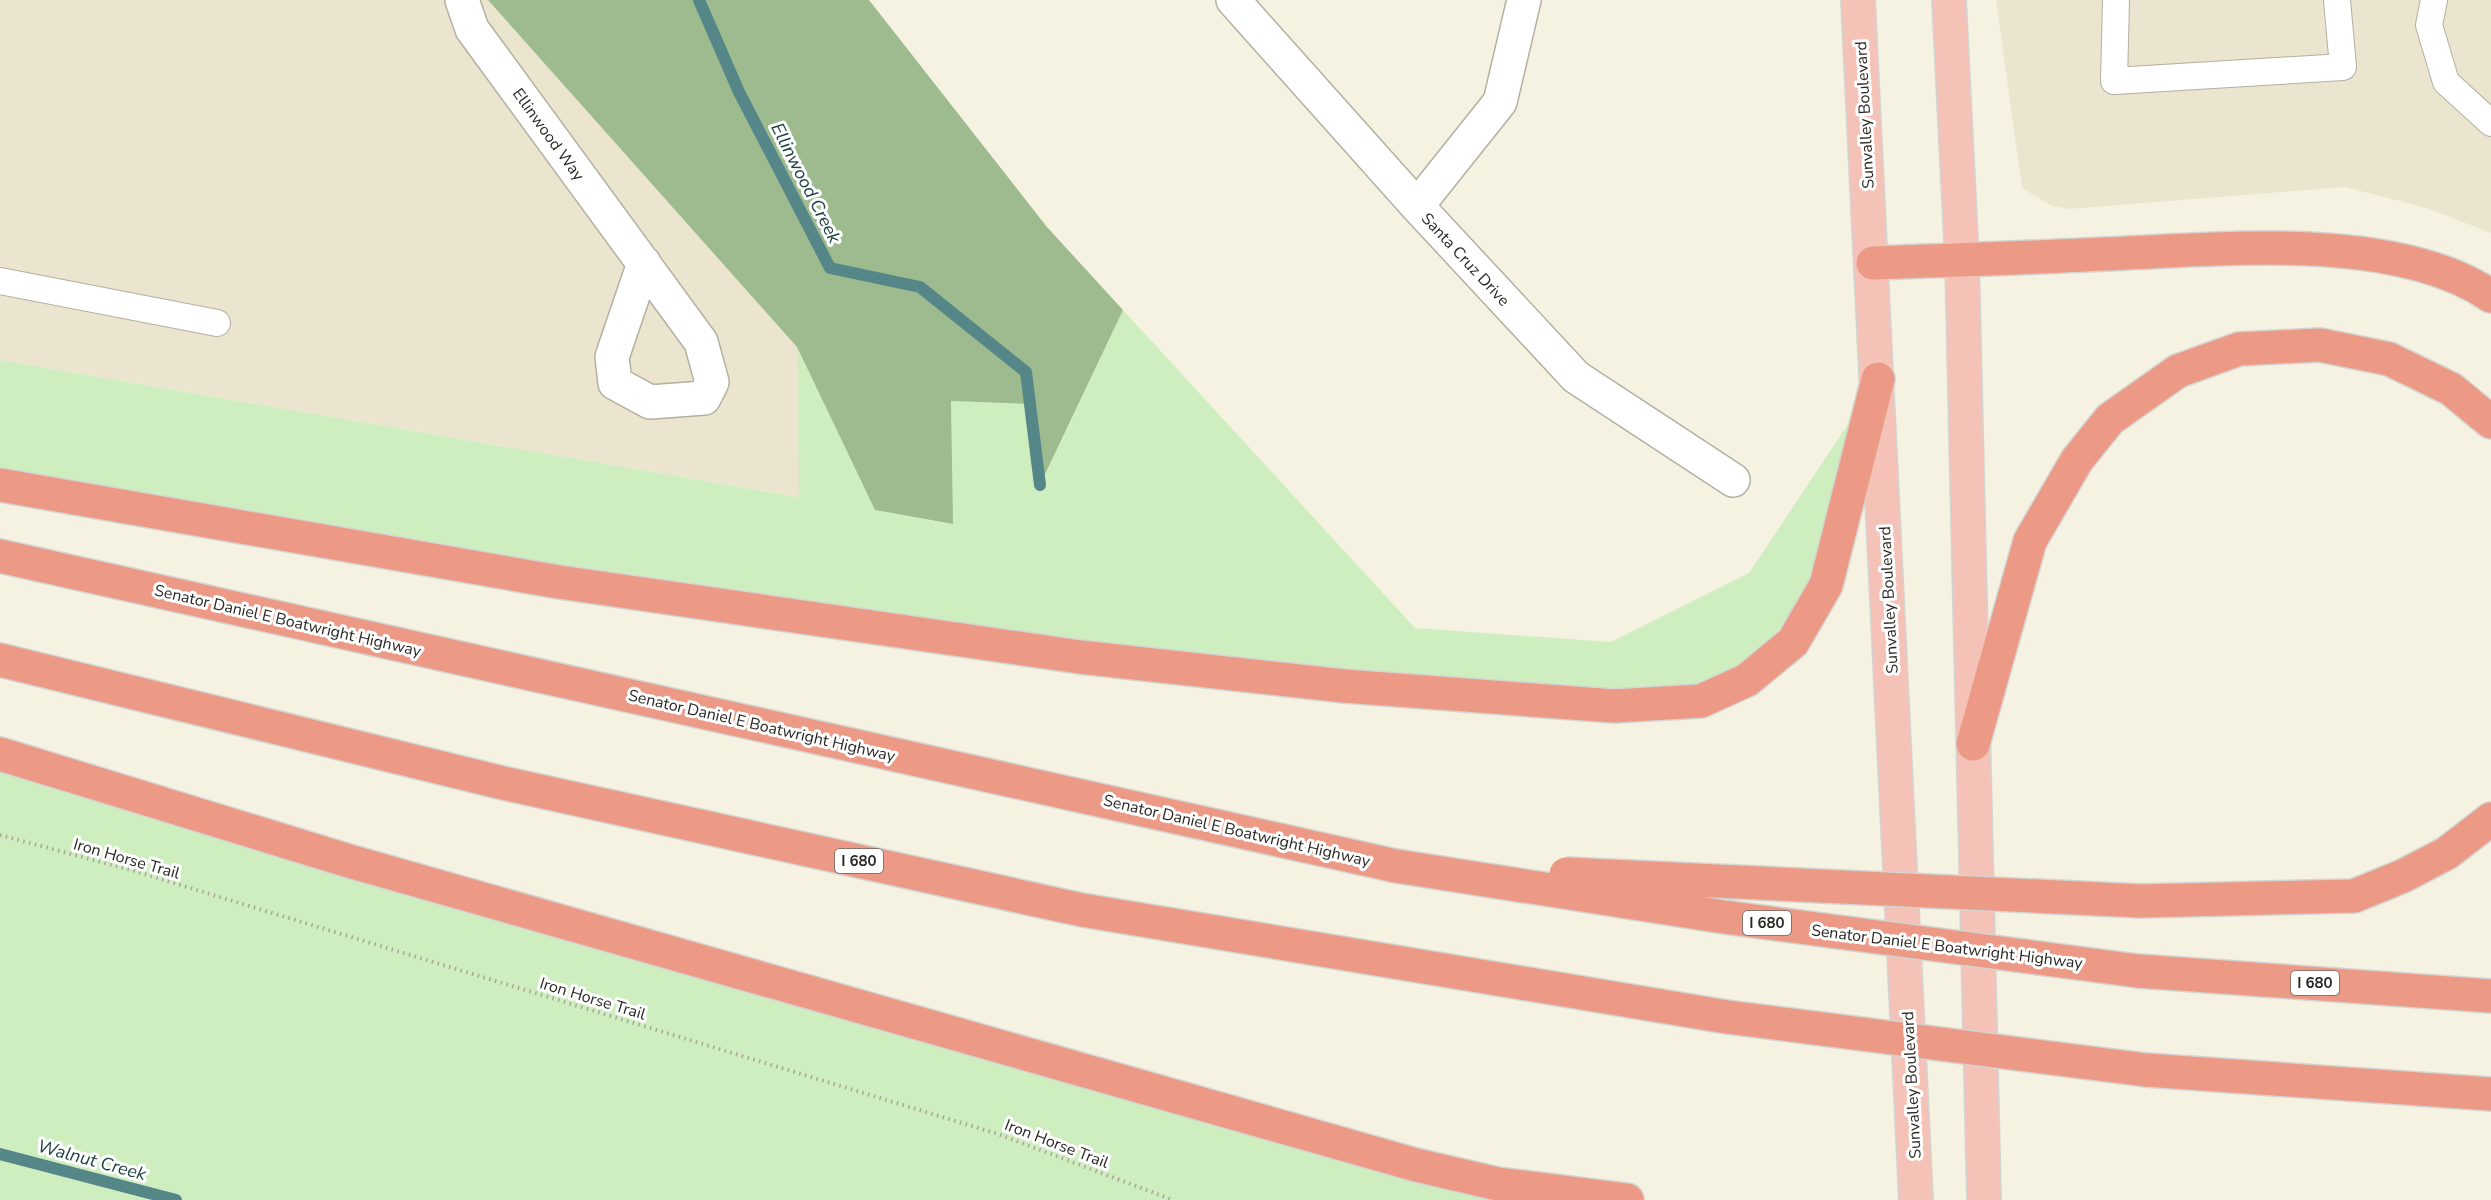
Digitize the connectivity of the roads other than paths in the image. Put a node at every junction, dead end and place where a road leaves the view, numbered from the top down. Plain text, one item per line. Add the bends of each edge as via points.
1 (462, 0) edge
2 (1233, 0) edge
3 (1524, 0) edge
4 (1858, 0) edge
5 (1949, 0) edge
6 (2116, 0) edge
7 (2337, 0) edge
8 (2434, 0) edge
9 (2491, 123) edge
10 (1417, 206) junction
11 (1962, 260) junction
12 (644, 263) dead end
13 (1873, 263) junction
14 (0, 281) edge
15 (2491, 296) edge
16 (217, 323) dead end
17 (1878, 379) junction
18 (2491, 422) edge
19 (1733, 480) dead end
20 (0, 485) edge
21 (0, 556) edge
22 (0, 660) edge
23 (1974, 744) junction
24 (0, 754) edge
25 (2491, 819) edge
26 (1396, 866) junction
27 (2491, 996) edge
28 (2491, 1094) edge
29 (1627, 1200) edge
30 (1916, 1200) edge
31 (1984, 1200) edge

1 - 12 street, Ellinwood Way via 472,29
2 - 10 street, Santa Cruz Drive
3 - 10 street via 1500,102
4 - 13 main road, Sunvalley Boulevard
5 - 11 main road
6 - 7 lane via 2114,81 2343,67
8 - 9 lane via 2429,25 2446,82
10 - 19 street, Santa Cruz Drive via 1576,377
11 - 13 highway
11 - 15 highway via 2282,247 2393,258 2467,280
11 - 23 main road
13 - 17 main road, Sunvalley Boulevard
14 - 16 lane
17 - 20 highway via 1826,585 1793,642 1747,681 1701,701 1614,706 1344,686 1080,657 559,582
17 - 30 main road, Sunvalley Boulevard
18 - 23 highway via 2451,389 2389,359 2320,345 2238,349 2178,370 2110,419 2077,460 2030,541
21 - 26 highway, Senator Daniel E Boatwright Highway / I 680
22 - 28 highway, I 680, bridge via 502,783 1082,909 1727,1017 2146,1070
23 - 31 main road
24 - 29 highway via 349,861 1416,1165 1498,1184
25 - 26 highway, bridge via 2447,853 2354,896 2141,901
26 - 27 highway, Senator Daniel E Boatwright Highway / I 680, bridge via 1724,917 2138,971

